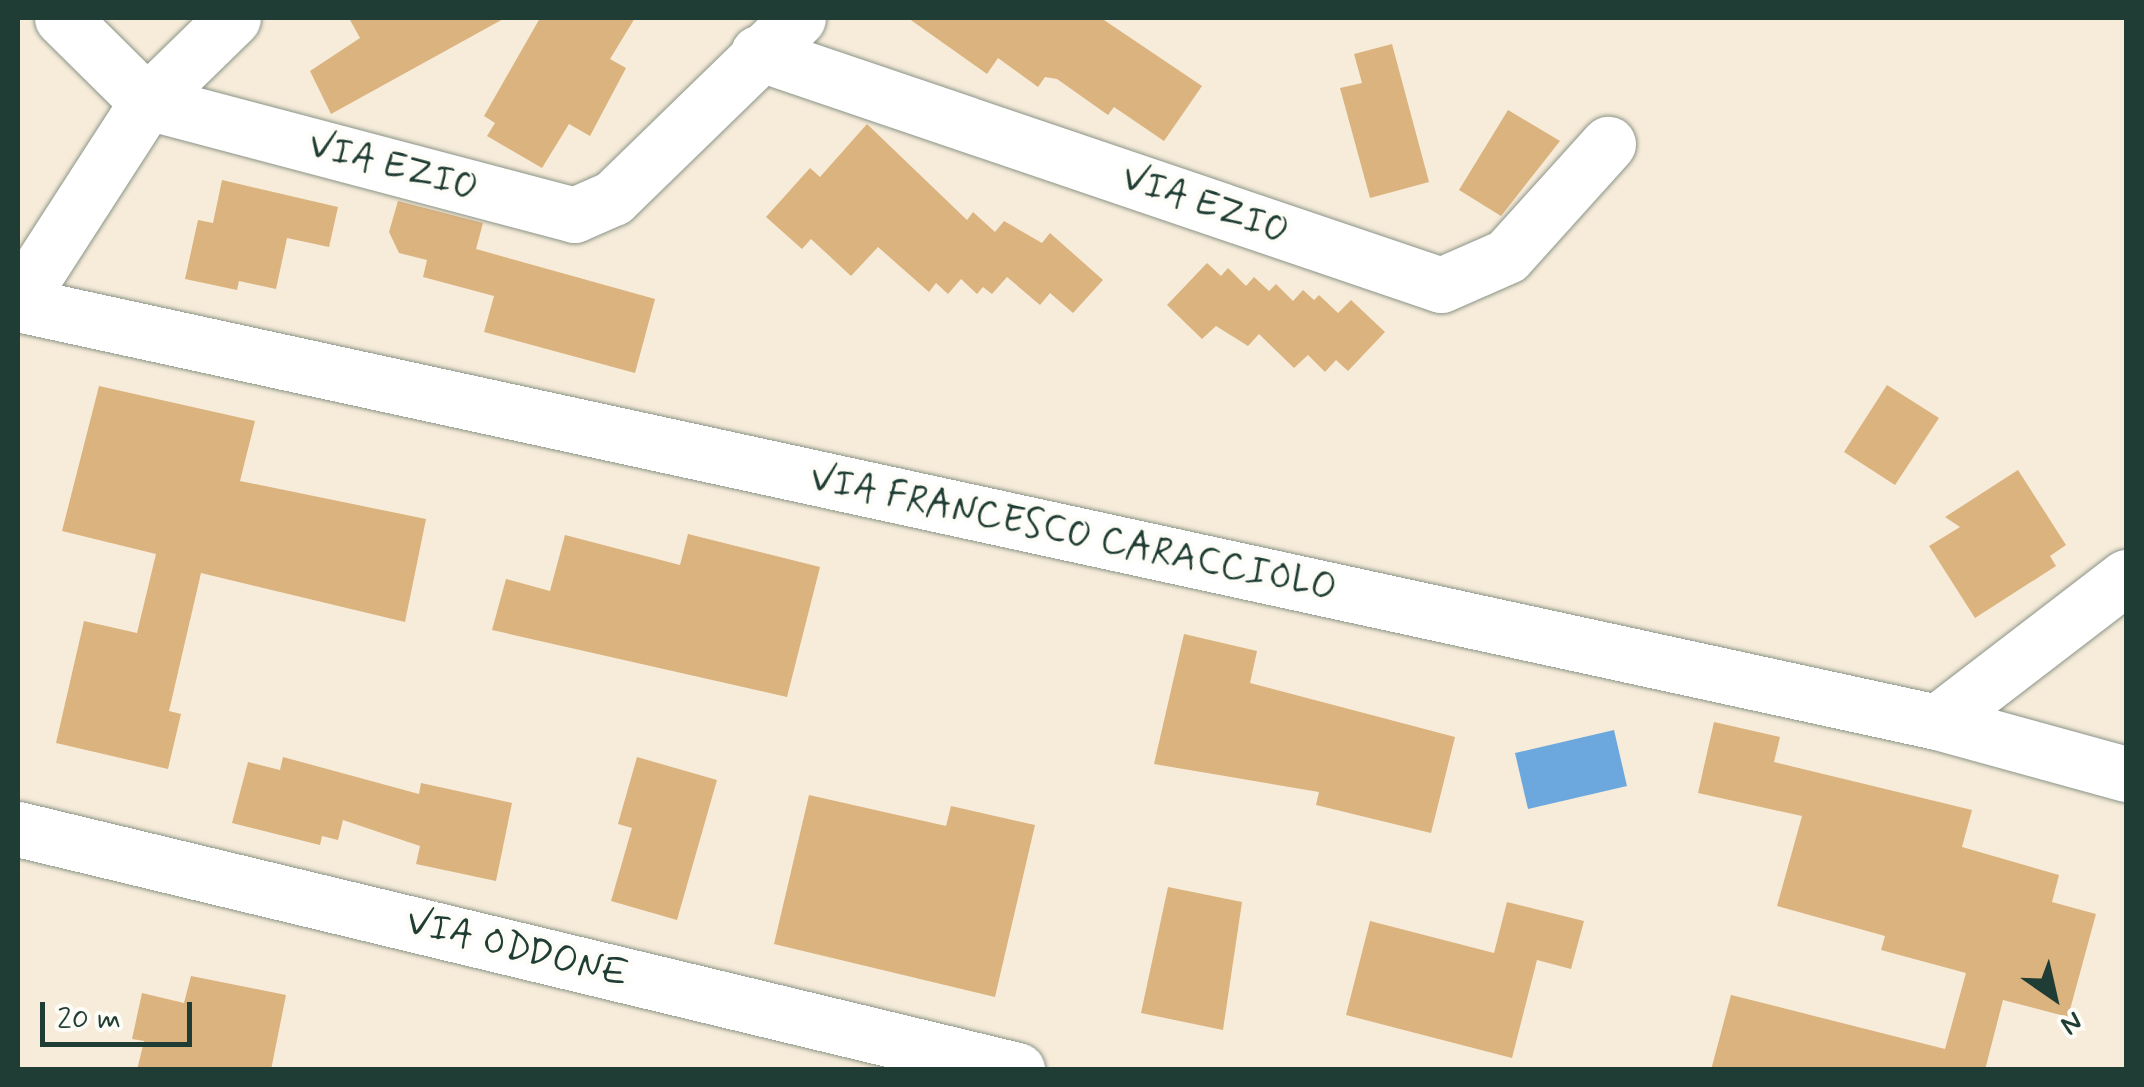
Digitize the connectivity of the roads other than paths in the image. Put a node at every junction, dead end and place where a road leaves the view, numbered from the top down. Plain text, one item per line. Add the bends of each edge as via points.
1 (62, 18) edge
2 (233, 18) edge
3 (798, 18) edge
4 (758, 53) junction
5 (147, 102) junction
6 (1608, 144) dead end
7 (18, 303) edge
8 (2126, 578) edge
9 (1937, 722) junction
10 (2126, 774) edge
11 (18, 829) edge
12 (1017, 1070) edge

1 - 5 street
2 - 5 street
3 - 4 street, VIA EZIO
4 - 5 street, VIA EZIO via 614,198 574,215
4 - 6 street, VIA EZIO via 1441,285 1507,256
5 - 7 street
7 - 9 street, VIA FRANCESCO CARACCIOLO
8 - 9 street
9 - 10 street, VIA FRANCESCO CARACCIOLO
11 - 12 street, VIA ODDONE

